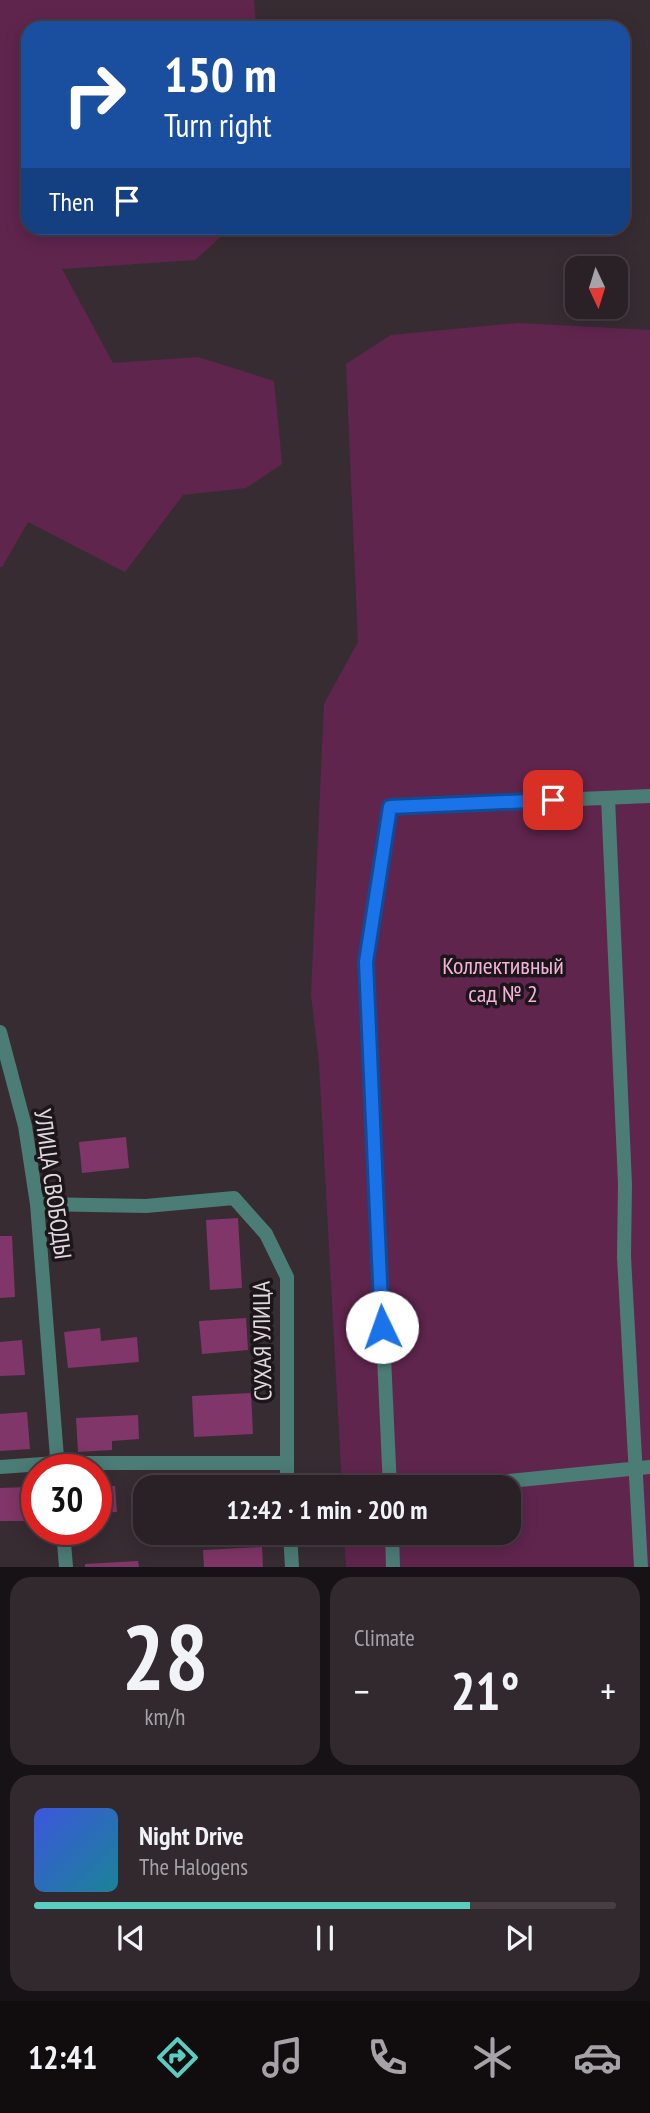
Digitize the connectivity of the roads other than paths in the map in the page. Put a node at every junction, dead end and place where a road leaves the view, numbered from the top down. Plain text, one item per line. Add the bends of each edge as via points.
1 (650, 796) edge
2 (608, 798) junction
3 (0, 1032) edge
4 (37, 1204) junction
5 (57, 1454) edge
6 (286, 1463) junction
7 (112, 1465) edge
8 (0, 1467) edge
9 (21, 1467) edge
10 (643, 1467) edge
11 (286, 1475) edge
12 (389, 1475) edge
13 (521, 1480) edge
14 (64, 1545) edge
15 (291, 1545) edge
16 (392, 1545) edge
17 (66, 1567) edge
18 (292, 1567) edge
19 (393, 1567) edge
20 (641, 1567) edge

1 - 2 street
2 - 10 street via 625,1184 624,1256
2 - 12 street via 390,807 366,962
3 - 4 street, УЛИЦА СВОБОДЫ via 25,1126
4 - 5 street, УЛИЦА СВОБОДЫ
4 - 6 street, СУХАЯ УЛИЦА via 146,1206 234,1198 266,1234 287,1277
6 - 7 street
6 - 11 street, СУХАЯ УЛИЦА
8 - 9 street
10 - 13 street
10 - 20 street
14 - 17 street
15 - 18 street
16 - 19 street

